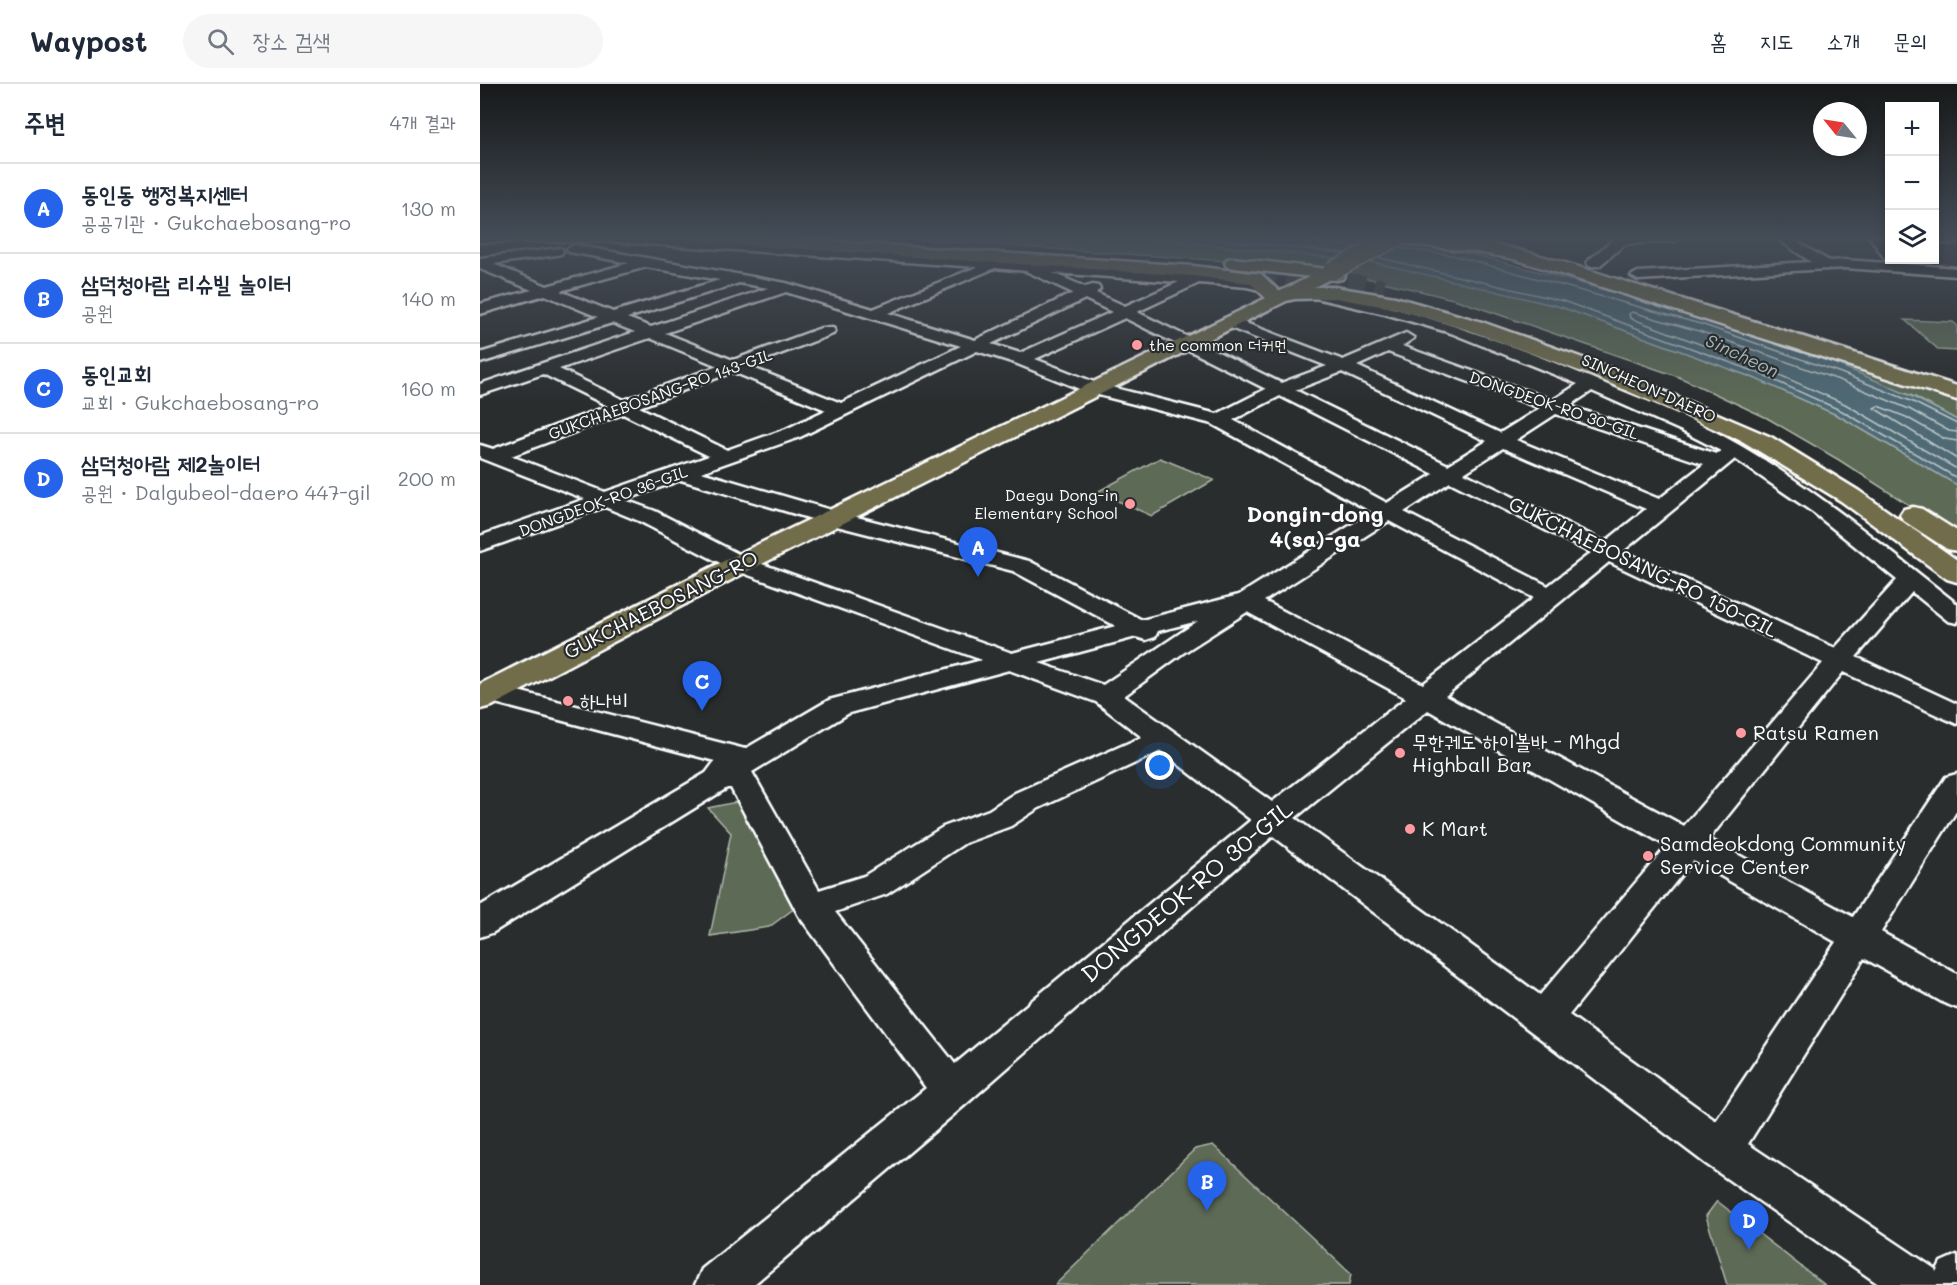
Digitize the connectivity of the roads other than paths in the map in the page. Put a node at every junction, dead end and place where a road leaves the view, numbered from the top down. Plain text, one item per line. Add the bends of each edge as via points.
1 (537, 293) edge
2 (549, 293) edge
3 (690, 293) edge
4 (768, 293) edge
5 (805, 293) edge
6 (925, 293) edge
7 (1083, 293) joint
8 (1167, 293) edge
9 (1252, 293) edge
10 (1356, 293) tunnel mouth
11 (1381, 293) tunnel mouth
12 (1387, 293) tunnel mouth
13 (1393, 293) tunnel mouth
14 (1656, 293) edge
15 (1665, 293) edge
16 (1693, 293) edge
17 (480, 309) edge
18 (1125, 312) junction
19 (873, 314) junction
20 (611, 318) junction
21 (1229, 321) junction
22 (1436, 323) junction
23 (827, 331) dead end
24 (649, 333) junction
25 (1184, 343) junction
26 (977, 345) junction
27 (1390, 346) junction
28 (480, 358) edge
29 (1021, 359) junction
30 (1896, 364) junction
31 (1343, 366) junction
32 (733, 367) junction
33 (544, 368) junction
34 (1590, 384) junction
35 (1957, 384) edge
36 (1684, 386) dead end
37 (1093, 388) junction
38 (1281, 389) junction
39 (480, 390) edge
40 (1957, 393) edge
41 (1724, 403) dead end
42 (1554, 406) junction
43 (624, 408) junction
44 (842, 410) junction
45 (1219, 420) junction
46 (1500, 440) junction
47 (1749, 447) junction
48 (486, 454) edge
49 (726, 457) junction
50 (1448, 472) junction
51 (681, 473) junction
52 (605, 500) junction
53 (1661, 508) junction
54 (1386, 511) junction
55 (833, 518) junction
56 (1957, 543) edge
57 (480, 544) edge
58 (1607, 552) junction
59 (740, 564) junction
60 (1957, 573) edge
61 (1911, 579) junction
62 (1551, 597) junction
63 (1245, 601) junction
64 (1957, 616) edge
65 (1139, 628) junction
66 (1174, 647) junction
67 (1839, 660) junction
68 (1010, 662) junction
69 (485, 695) edge
70 (1106, 696) junction
71 (1426, 697) junction
72 (1957, 715) edge
73 (1164, 738) junction
74 (718, 777) junction
75 (1957, 785) edge
76 (1274, 818) junction
77 (1687, 842) junction
78 (811, 906) junction
79 (480, 923) edge
80 (1859, 937) junction
81 (1957, 992) edge
82 (1544, 1018) junction
83 (952, 1091) junction
84 (1722, 1149) junction
85 (1957, 1278) edge
86 (718, 1285) edge
87 (1919, 1285) edge
88 (1954, 1285) edge

1 - 17 street
2 - 20 street
3 - 20 street
4 - 24 street
5 - 19 street
6 - 19 street
7 - 18 street, GUKCHAEBOSANG-RO 150-GIL
7 - 26 street, DONGDEOK-RO 36-GIL
8 - 18 street
9 - 21 main road, GUKCHAEBOSANG-RO
10 - 22 street
11 - 22 main road
12 - 47 main road, SINCHEON-DAERO via 1470,316 1692,404
13 - 36 main road via 1480,309
14 - 40 main road
15 - 30 main road
16 - 30 main road via 1803,327
18 - 25 street, GUKCHAEBOSANG-RO 150-GIL
18 - 29 street
19 - 26 street
20 - 24 street
20 - 28 street
21 - 25 main road, GUKCHAEBOSANG-RO
21 - 31 street
22 - 27 street
22 - 34 street
23 - 32 street, GUKCHAEBOSANG-RO 143-GIL
24 - 32 street
24 - 33 street
25 - 37 main road, GUKCHAEBOSANG-RO
25 - 38 street, GUKCHAEBOSANG-RO 150-GIL
26 - 29 street
26 - 44 street, DONGDEOK-RO 36-GIL
27 - 31 street
27 - 42 street, DONGDEOK-RO 30-GIL
29 - 37 street
30 - 35 main road
31 - 38 street
31 - 46 street
32 - 43 street, GUKCHAEBOSANG-RO 143-GIL
32 - 44 street
33 - 39 street
33 - 43 street, DONGDEOK-RO 36-GIL
34 - 42 street
34 - 47 street
37 - 45 street
37 - 55 main road, GUKCHAEBOSANG-RO
38 - 45 street
38 - 50 street, GUKCHAEBOSANG-RO 150-GIL
41 - 47 main road
42 - 46 street
42 - 47 street, DONGDEOK-RO 30-GIL
43 - 48 street, GUKCHAEBOSANG-RO 143-GIL
43 - 49 street, DONGDEOK-RO 36-GIL
44 - 49 street, DONGDEOK-RO 36-GIL
45 - 54 street
46 - 50 street
46 - 53 street
47 - 53 street, DONGDEOK-RO 30-GIL
47 - 56 main road, SINCHEON-DAERO via 1831,461
47 - 60 main road, SINCHEON-DAERO via 1850,496
47 - 61 street via 1790,486
48 - 52 street, GUKCHAEBOSANG-RO 143-GIL
49 - 51 street, DONGDEOK-RO 36-GIL
50 - 54 street
50 - 58 street, GUKCHAEBOSANG-RO 150-GIL
51 - 52 street, DONGDEOK-RO 36-GIL
51 - 55 street
52 - 57 street, DONGDEOK-RO 36-GIL
52 - 59 street, GUKCHAEBOSANG-RO 143-GIL via 647,516
53 - 58 street, DONGDEOK-RO 30-GIL
54 - 62 street
54 - 63 street
55 - 59 main road, GUKCHAEBOSANG-RO
55 - 65 street via 1021,566
58 - 62 street, DONGDEOK-RO 30-GIL
58 - 67 street, GUKCHAEBOSANG-RO 150-GIL
59 - 68 street, GUKCHAEBOSANG-RO 143-GIL
59 - 69 main road, GUKCHAEBOSANG-RO
61 - 64 street
61 - 67 street
62 - 71 street, DONGDEOK-RO 30-GIL
63 - 65 street
63 - 66 street
63 - 71 street
65 - 66 street
65 - 68 street
66 - 70 street
67 - 72 street, GUKCHAEBOSANG-RO 150-GIL
67 - 77 street
68 - 70 street, GUKCHAEBOSANG-RO 143-GIL
68 - 74 street via 839,706
69 - 74 street, GUKCHAEBOSANG-RO via 736,757
70 - 73 street, GUKCHAEBOSANG-RO 143-GIL
71 - 76 street, DONGDEOK-RO 30-GIL
71 - 77 street
73 - 76 street, GUKCHAEBOSANG-RO 143-GIL
73 - 78 street via 1026,801 1000,818 954,835 875,885
74 - 78 street via 741,778
74 - 79 street
75 - 80 street
76 - 82 street, GUKCHAEBOSANG-RO 143-GIL
76 - 83 street, DONGDEOK-RO 30-GIL
77 - 80 street
77 - 82 street
78 - 83 street
80 - 81 street
80 - 84 street
82 - 84 street, GUKCHAEBOSANG-RO 143-GIL
83 - 86 street, DONGDEOK-RO 30-GIL
84 - 87 street, GUKCHAEBOSANG-RO 143-GIL
85 - 88 street

